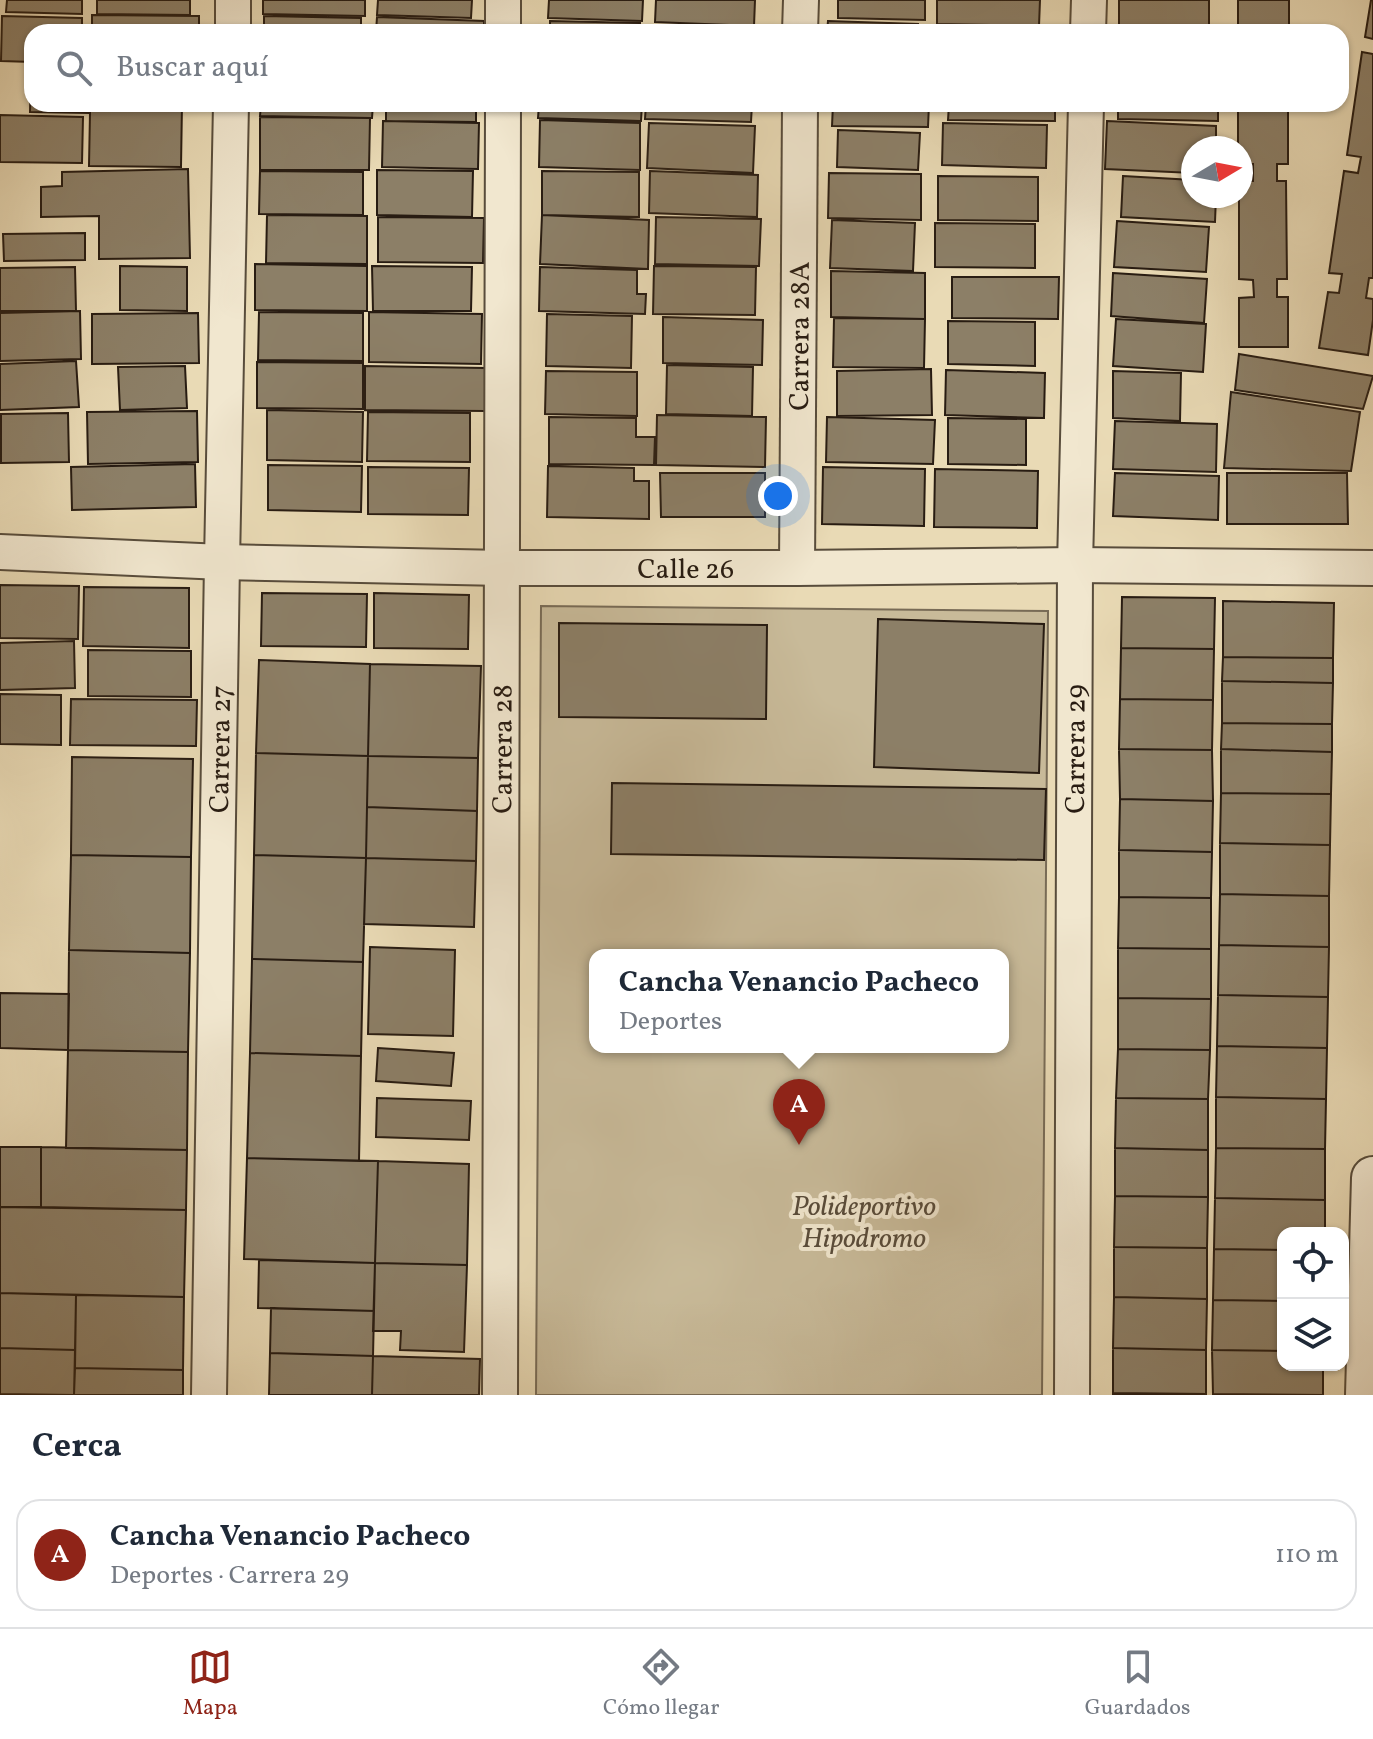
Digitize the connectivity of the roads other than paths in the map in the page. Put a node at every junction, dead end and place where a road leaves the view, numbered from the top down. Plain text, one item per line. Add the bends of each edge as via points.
1 (233, 0) edge
2 (503, 0) edge
3 (801, 0) edge
4 (1089, 0) edge
5 (233, 24) edge
6 (503, 24) edge
7 (800, 24) edge
8 (1088, 24) edge
9 (231, 112) edge
10 (503, 112) edge
11 (800, 112) edge
12 (1086, 112) edge
13 (0, 552) edge
14 (222, 562) junction
15 (1075, 565) junction
16 (503, 568) junction
17 (797, 568) junction
18 (1373, 568) edge
19 (1373, 1178) edge
20 (209, 1395) edge
21 (500, 1395) edge
22 (1072, 1395) edge
23 (1367, 1395) edge

1 - 5 street
2 - 6 street
3 - 7 street
4 - 8 street
9 - 14 street, Carrera 27
10 - 16 street, Carrera 28
11 - 17 street, Carrera 28A
12 - 15 street, Carrera 29
13 - 14 street, Calle 26
14 - 16 street, Calle 26
14 - 20 street, Carrera 27
15 - 17 street, Calle 26
15 - 18 street, Calle 26
15 - 22 street, Carrera 29
16 - 17 street, Calle 26
16 - 21 street, Carrera 28
19 - 23 street

